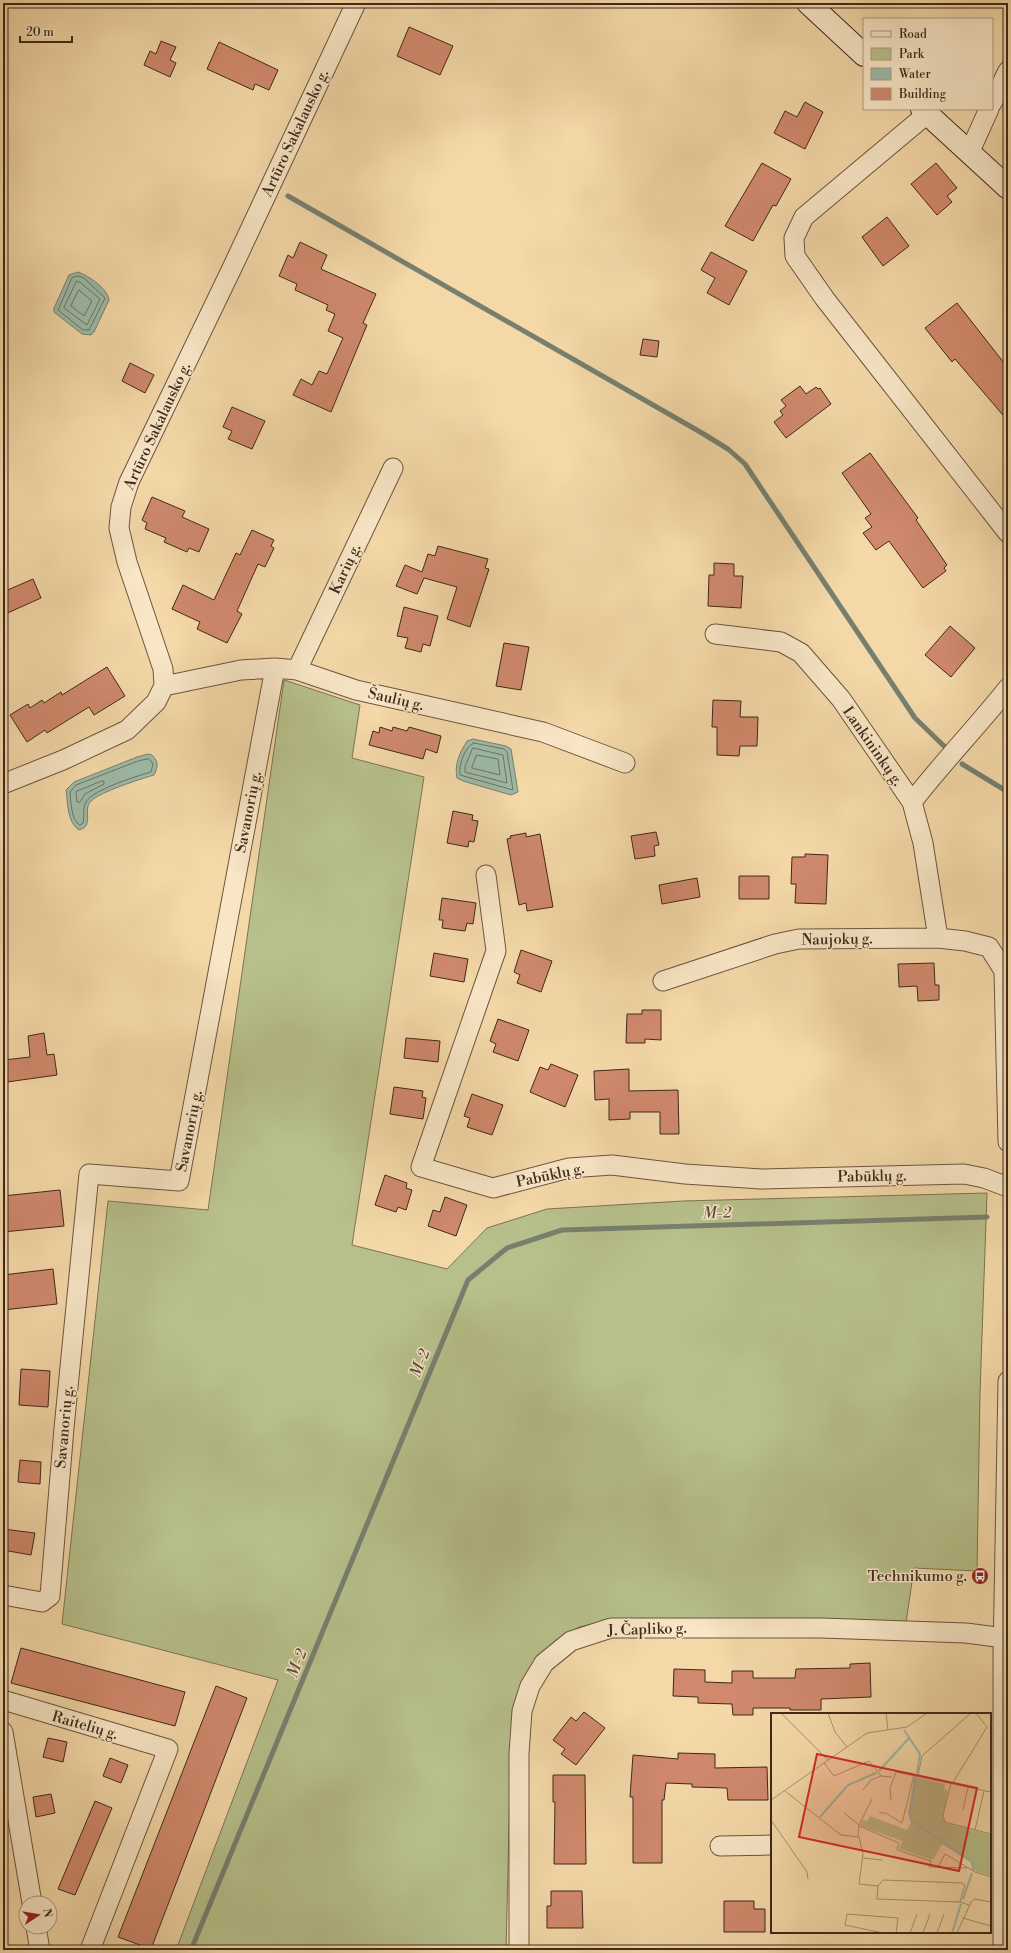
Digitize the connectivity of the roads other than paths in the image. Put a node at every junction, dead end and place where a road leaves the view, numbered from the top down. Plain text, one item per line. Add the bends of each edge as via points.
1 (356, 3) edge
2 (808, 3) edge
3 (863, 54) edge
4 (1008, 71) edge
5 (993, 101) edge
6 (989, 110) edge
7 (924, 111) edge
8 (970, 152) junction
9 (1008, 188) edge
10 (393, 468) dead end
11 (1008, 533) edge
12 (715, 634) dead end
13 (275, 668) junction
14 (297, 670) junction
15 (164, 686) junction
16 (1008, 688) edge
17 (625, 763) dead end
18 (3, 784) edge
19 (912, 802) junction
20 (486, 875) dead end
21 (938, 938) junction
22 (663, 981) dead end
23 (1008, 1142) edge
24 (1008, 1187) edge
25 (1008, 1381) edge
26 (3, 1594) edge
27 (1005, 1651) edge
28 (3, 1700) edge
29 (3, 1732) edge
30 (997, 1843) edge
31 (771, 1845) edge
32 (720, 1846) dead end
33 (31, 1895) edge
34 (37, 1935) edge
35 (40, 1950) edge
36 (90, 1950) edge
37 (520, 1950) edge
38 (1003, 1950) edge

1 - 15 street, Artūro Sakalausko g. via 234,266 129,482 120,507 119,528 163,669
2 - 3 main road
4 - 5 street
6 - 8 street
7 - 8 main road
7 - 11 street via 804,217 794,238 795,256 824,298
8 - 9 main road
10 - 14 street, Karių g.
12 - 19 street, Lankininkų g. via 781,642 801,653 841,699
13 - 14 street, Šaulių g.
13 - 15 street, Šaulių g. via 241,670
13 - 26 street, Savanorių g. via 179,1181 89,1174 50,1596 42,1602
14 - 17 street, Šaulių g. via 356,690 543,732
15 - 18 street via 156,702 127,730
16 - 19 street via 979,725 938,768
19 - 21 street, Lankininkų g. via 922,842
20 - 24 street, Pabūklų g. via 496,951 421,1166 493,1188 569,1168 612,1165 686,1174 761,1179 964,1174
21 - 22 street, Naujokų g. via 800,939 775,944
21 - 23 street, Naujokų g. via 965,941 989,948 1004,971
25 - 27 street
27 - 30 street
27 - 37 street, J. Čapliko g. via 952,1633 821,1628 611,1628 571,1641 544,1662 530,1686 522,1711 519,1754
28 - 36 street, Raitelių g. via 168,1749
29 - 33 street
30 - 38 street
31 - 32 street
34 - 35 street

